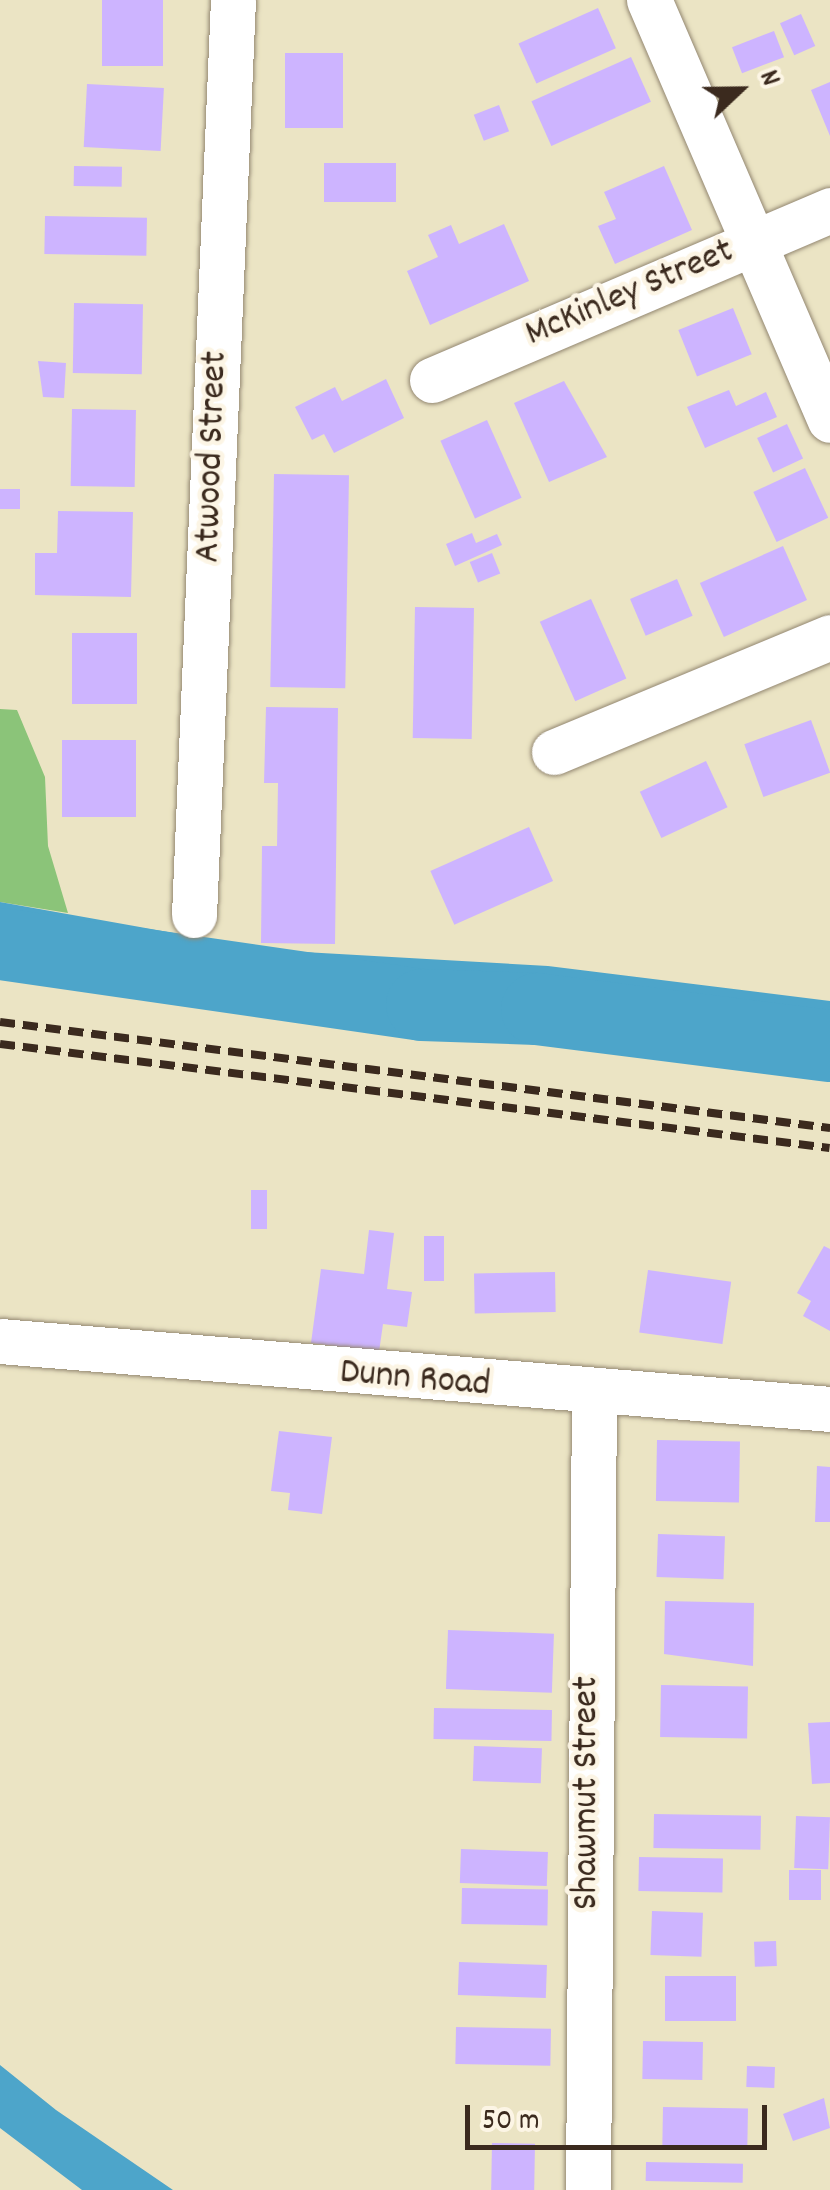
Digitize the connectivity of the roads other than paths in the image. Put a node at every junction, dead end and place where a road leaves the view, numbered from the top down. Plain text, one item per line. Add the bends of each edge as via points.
1 (232, 0) edge
2 (649, 0) edge
3 (830, 210) edge
4 (751, 241) junction
5 (432, 380) dead end
6 (830, 420) edge
7 (830, 637) edge
8 (554, 752) dead end
9 (194, 915) dead end
10 (0, 1341) edge
11 (594, 1396) junction
12 (830, 1409) edge
13 (588, 2190) edge

1 - 9 street, Atwood Street
2 - 4 street
3 - 4 street, McKinley Street
4 - 5 street, McKinley Street
4 - 6 street
7 - 8 street
10 - 11 street, Dunn Road
11 - 12 street, Dunn Road
11 - 13 street, Shawmut Street

